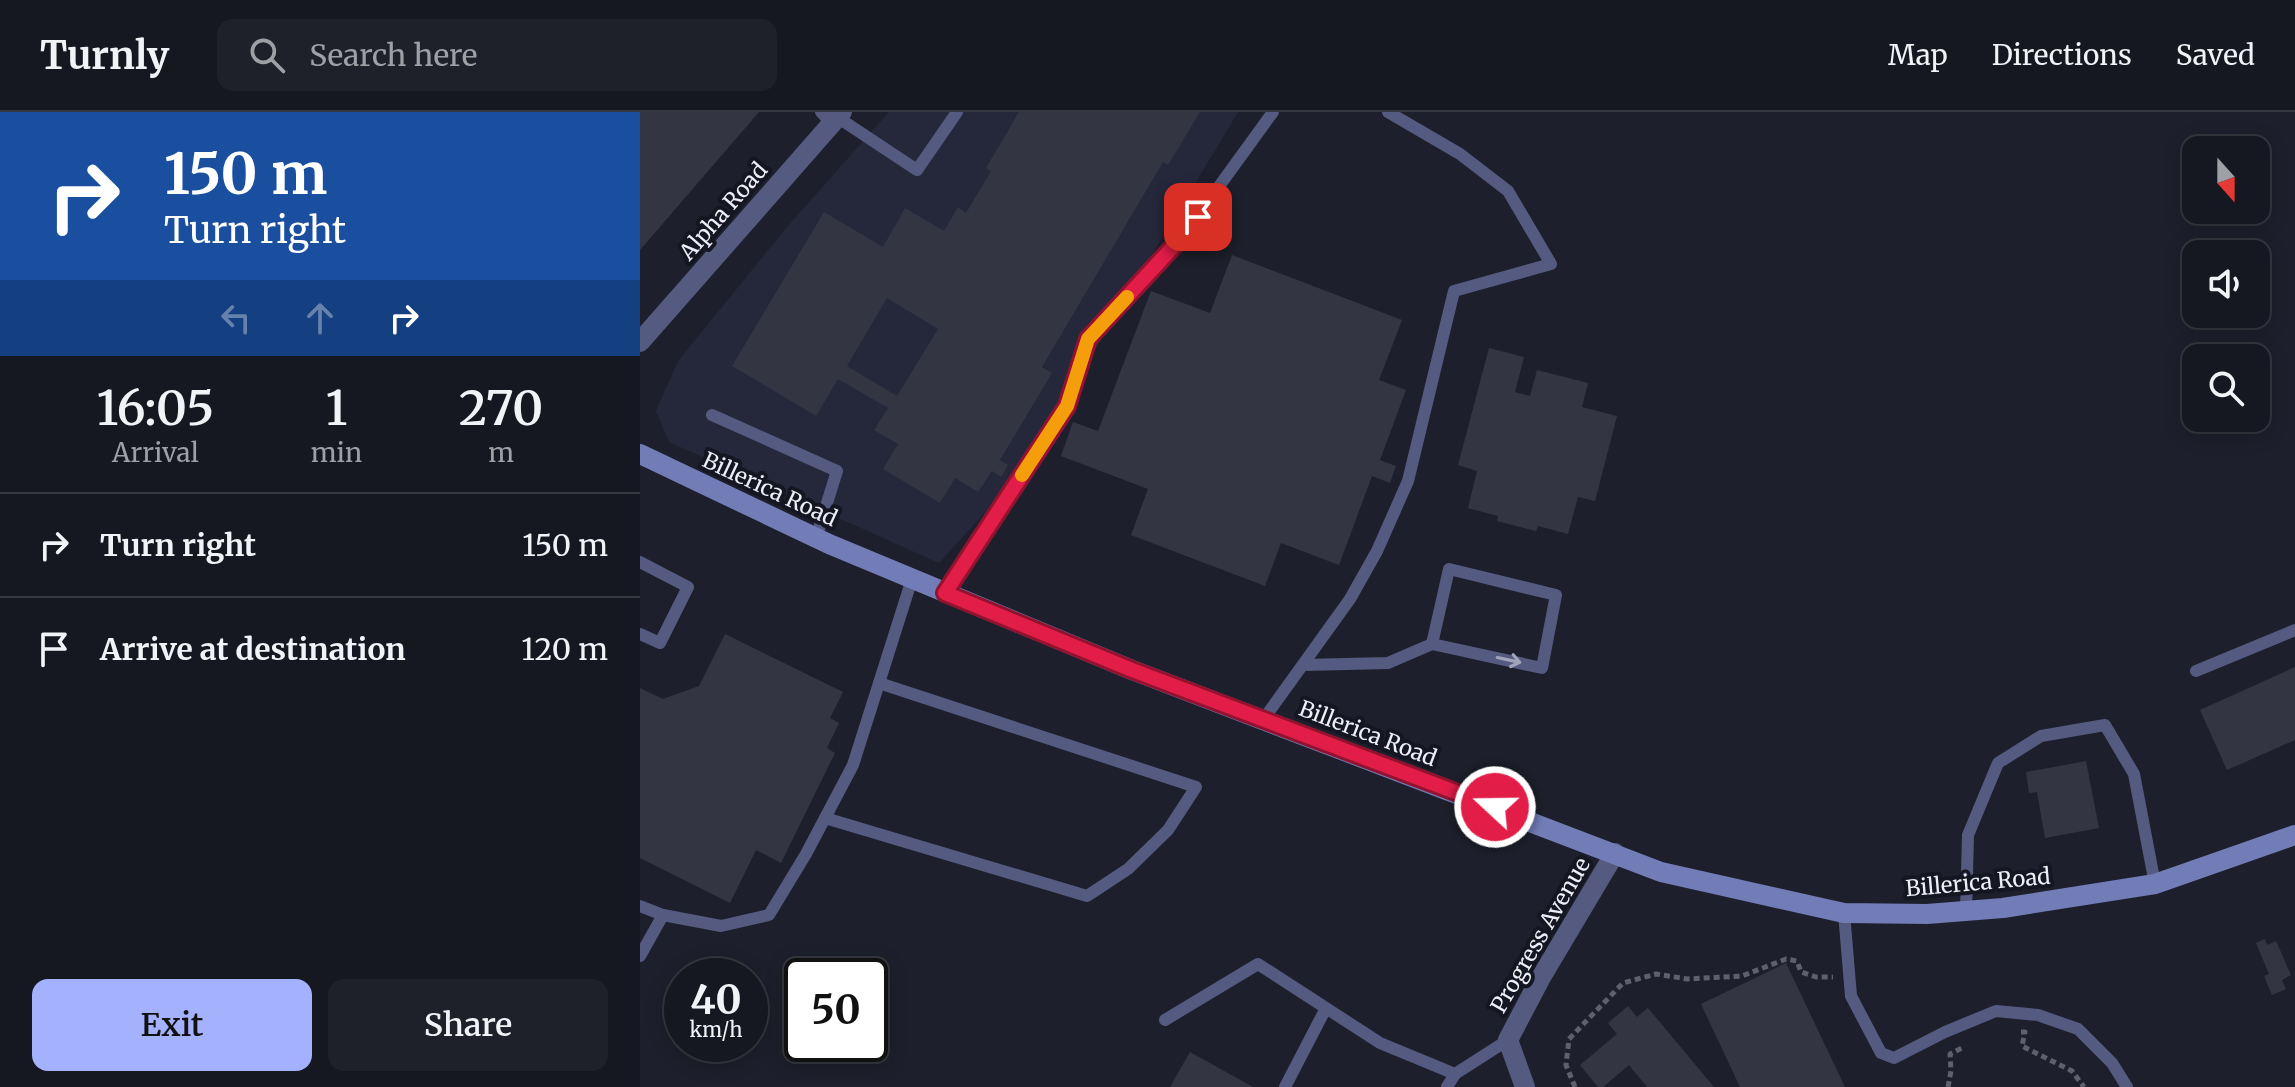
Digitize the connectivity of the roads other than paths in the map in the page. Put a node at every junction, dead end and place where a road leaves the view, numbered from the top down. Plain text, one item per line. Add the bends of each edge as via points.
1 (957, 112) edge
2 (1273, 112) edge
3 (1388, 112) edge
4 (833, 116) edge
5 (640, 342) edge
6 (712, 415) dead end
7 (640, 454) edge
8 (816, 538) junction
9 (640, 562) edge
10 (912, 579) junction
11 (945, 593) junction
12 (2295, 630) edge
13 (640, 634) edge
14 (1432, 644) junction
15 (1304, 665) junction
16 (2196, 671) dead end
17 (879, 683) junction
18 (1263, 720) junction
19 (825, 818) junction
20 (2295, 835) edge
21 (1615, 853) junction
22 (2155, 884) junction
23 (640, 906) edge
24 (1966, 911) junction
25 (1844, 913) junction
26 (663, 915) junction
27 (640, 956) edge
28 (1325, 1010) junction
29 (1165, 1020) dead end
30 (1508, 1040) junction
31 (1455, 1074) junction
32 (1285, 1087) edge
33 (1447, 1087) edge
34 (1525, 1087) edge
35 (2127, 1087) edge

1 - 4 lane via 917,170
2 - 11 lane via 1183,236 1088,339 1067,406
3 - 15 lane via 1460,154 1508,191 1551,264 1454,291 1408,481 1371,563
4 - 5 street, Alpha Road
6 - 8 lane via 837,471
7 - 8 main road, Billerica Road
8 - 10 main road, Billerica Road
9 - 13 lane via 688,587 660,643
10 - 11 main road, Billerica Road
10 - 17 lane
11 - 18 main road, Billerica Road
12 - 16 lane
14 -> 14 lane via 1542,668 1556,595 1449,569
14 - 15 lane via 1388,663
15 - 18 lane
17 - 19 lane via 853,765
17 - 19 lane via 1196,787 1168,830 1128,869 1087,896
18 - 21 main road, Billerica Road
19 - 26 lane via 769,915 721,926
20 - 22 main road, Billerica Road
21 - 25 main road, Billerica Road via 1661,872
21 - 30 street, Progress Avenue
22 - 24 main road, Billerica Road
22 - 24 lane via 2134,774 2105,725 2041,736 1998,763 1968,835
23 - 26 lane
24 - 25 main road, Billerica Road
25 - 35 lane via 1851,996 1881,1053 1894,1058 1996,1011 2038,1015 2078,1029 2112,1063
26 - 27 lane
28 - 29 lane via 1258,964
28 - 31 lane via 1380,1043
28 - 32 lane
30 - 31 lane
30 - 34 street, Progress Avenue
31 - 33 lane

